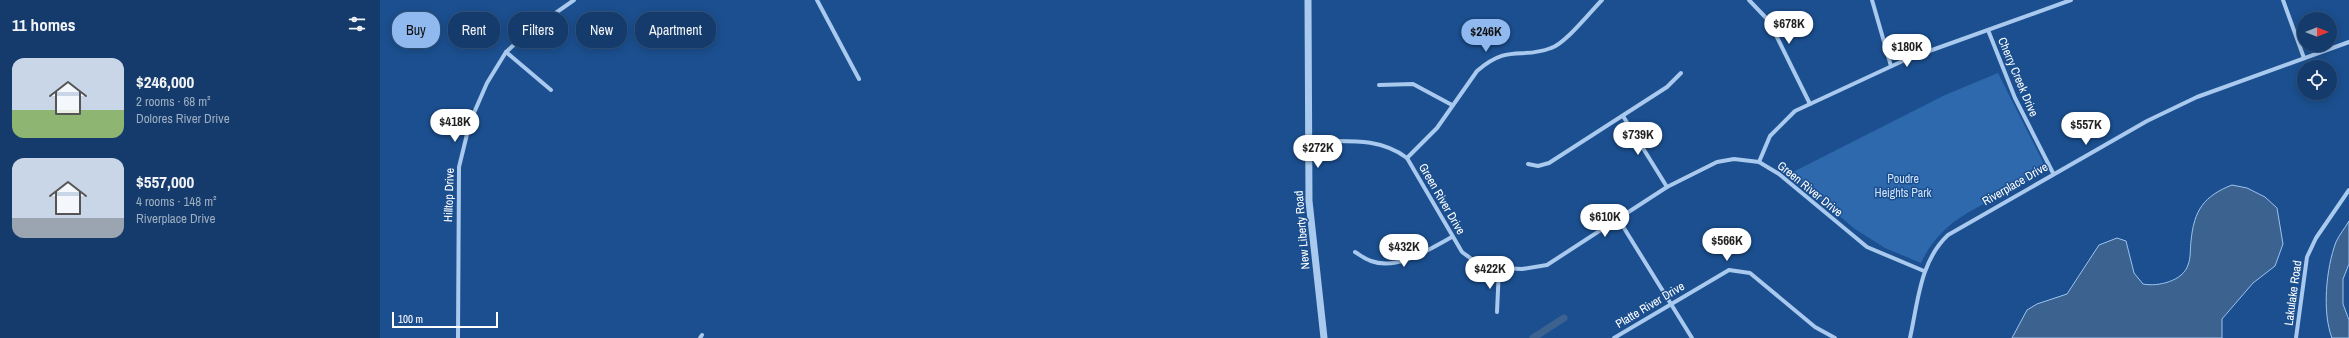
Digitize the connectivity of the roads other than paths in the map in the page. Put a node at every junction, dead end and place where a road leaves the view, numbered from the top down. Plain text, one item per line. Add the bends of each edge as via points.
1 (574, 0) edge
2 (817, 0) edge
3 (1308, 0) edge
4 (1602, 0) edge
5 (1749, 0) edge
6 (1872, 0) edge
7 (2071, 0) edge
8 (2283, 0) edge
9 (1988, 30) junction
10 (2349, 42) edge
11 (506, 52) junction
12 (2304, 58) junction
13 (1891, 66) junction
14 (1681, 73) dead end
15 (859, 79) dead end
16 (1379, 85) dead end
17 (552, 90) dead end
18 (1452, 104) junction
19 (1810, 104) junction
20 (1623, 116) junction
21 (1309, 141) junction
22 (1407, 158) junction
23 (1759, 162) junction
24 (1528, 164) dead end
25 (2054, 173) junction
26 (1667, 187) junction
27 (2349, 190) edge
28 (1619, 220) junction
29 (1452, 237) junction
30 (1355, 252) dead end
31 (1499, 268) junction
32 (1924, 271) junction
33 (1671, 304) junction
34 (1497, 312) dead end
35 (458, 338) edge
36 (1324, 338) edge
37 (1614, 338) edge
38 (1692, 338) edge
39 (1835, 338) edge
40 (1910, 338) edge
41 (2296, 338) edge

1 - 11 street, Hilltop Drive via 527,33
2 - 15 street
3 - 21 street, New Liberty Road
4 - 18 street via 1552,48 1505,53 1485,64
5 - 19 street via 1769,21
6 - 13 street
7 - 9 street
8 - 12 street
9 - 13 street
9 - 25 street, Cherry Creek Drive via 2015,98
10 - 12 street, Riverplace Drive
11 - 17 street
11 - 35 street, Hilltop Drive via 480,98 462,150 458,188
12 - 25 street, Riverplace Drive via 2178,105
13 - 19 street
14 - 20 street via 1667,87
16 - 18 street via 1414,84
18 - 22 street via 1437,128
19 - 23 street via 1795,111 1783,121 1770,136
20 - 24 street via 1549,163 1538,166
20 - 26 street
21 - 22 street, Green River Drive via 1376,142 1394,148
21 - 36 street, New Liberty Road via 1309,201
22 - 29 street, Green River Drive
23 - 26 street, Green River Drive via 1717,162
23 - 32 street, Green River Drive via 1779,174 1867,247
25 - 32 street, Riverplace Drive via 1948,235 1938,245
26 - 28 street, Green River Drive
27 - 41 street, Lakulake Road via 2316,238 2307,257
28 - 31 street, Green River Drive via 1547,265 1522,269
28 - 33 street
29 - 30 street via 1413,257 1392,264 1372,261
29 - 31 street, Green River Drive via 1462,252 1477,263
31 - 34 street
32 - 40 street, Riverplace Drive
33 - 37 street, Platte River Drive
33 - 38 street
33 - 39 street, Platte River Drive via 1729,270 1750,272 1815,327

